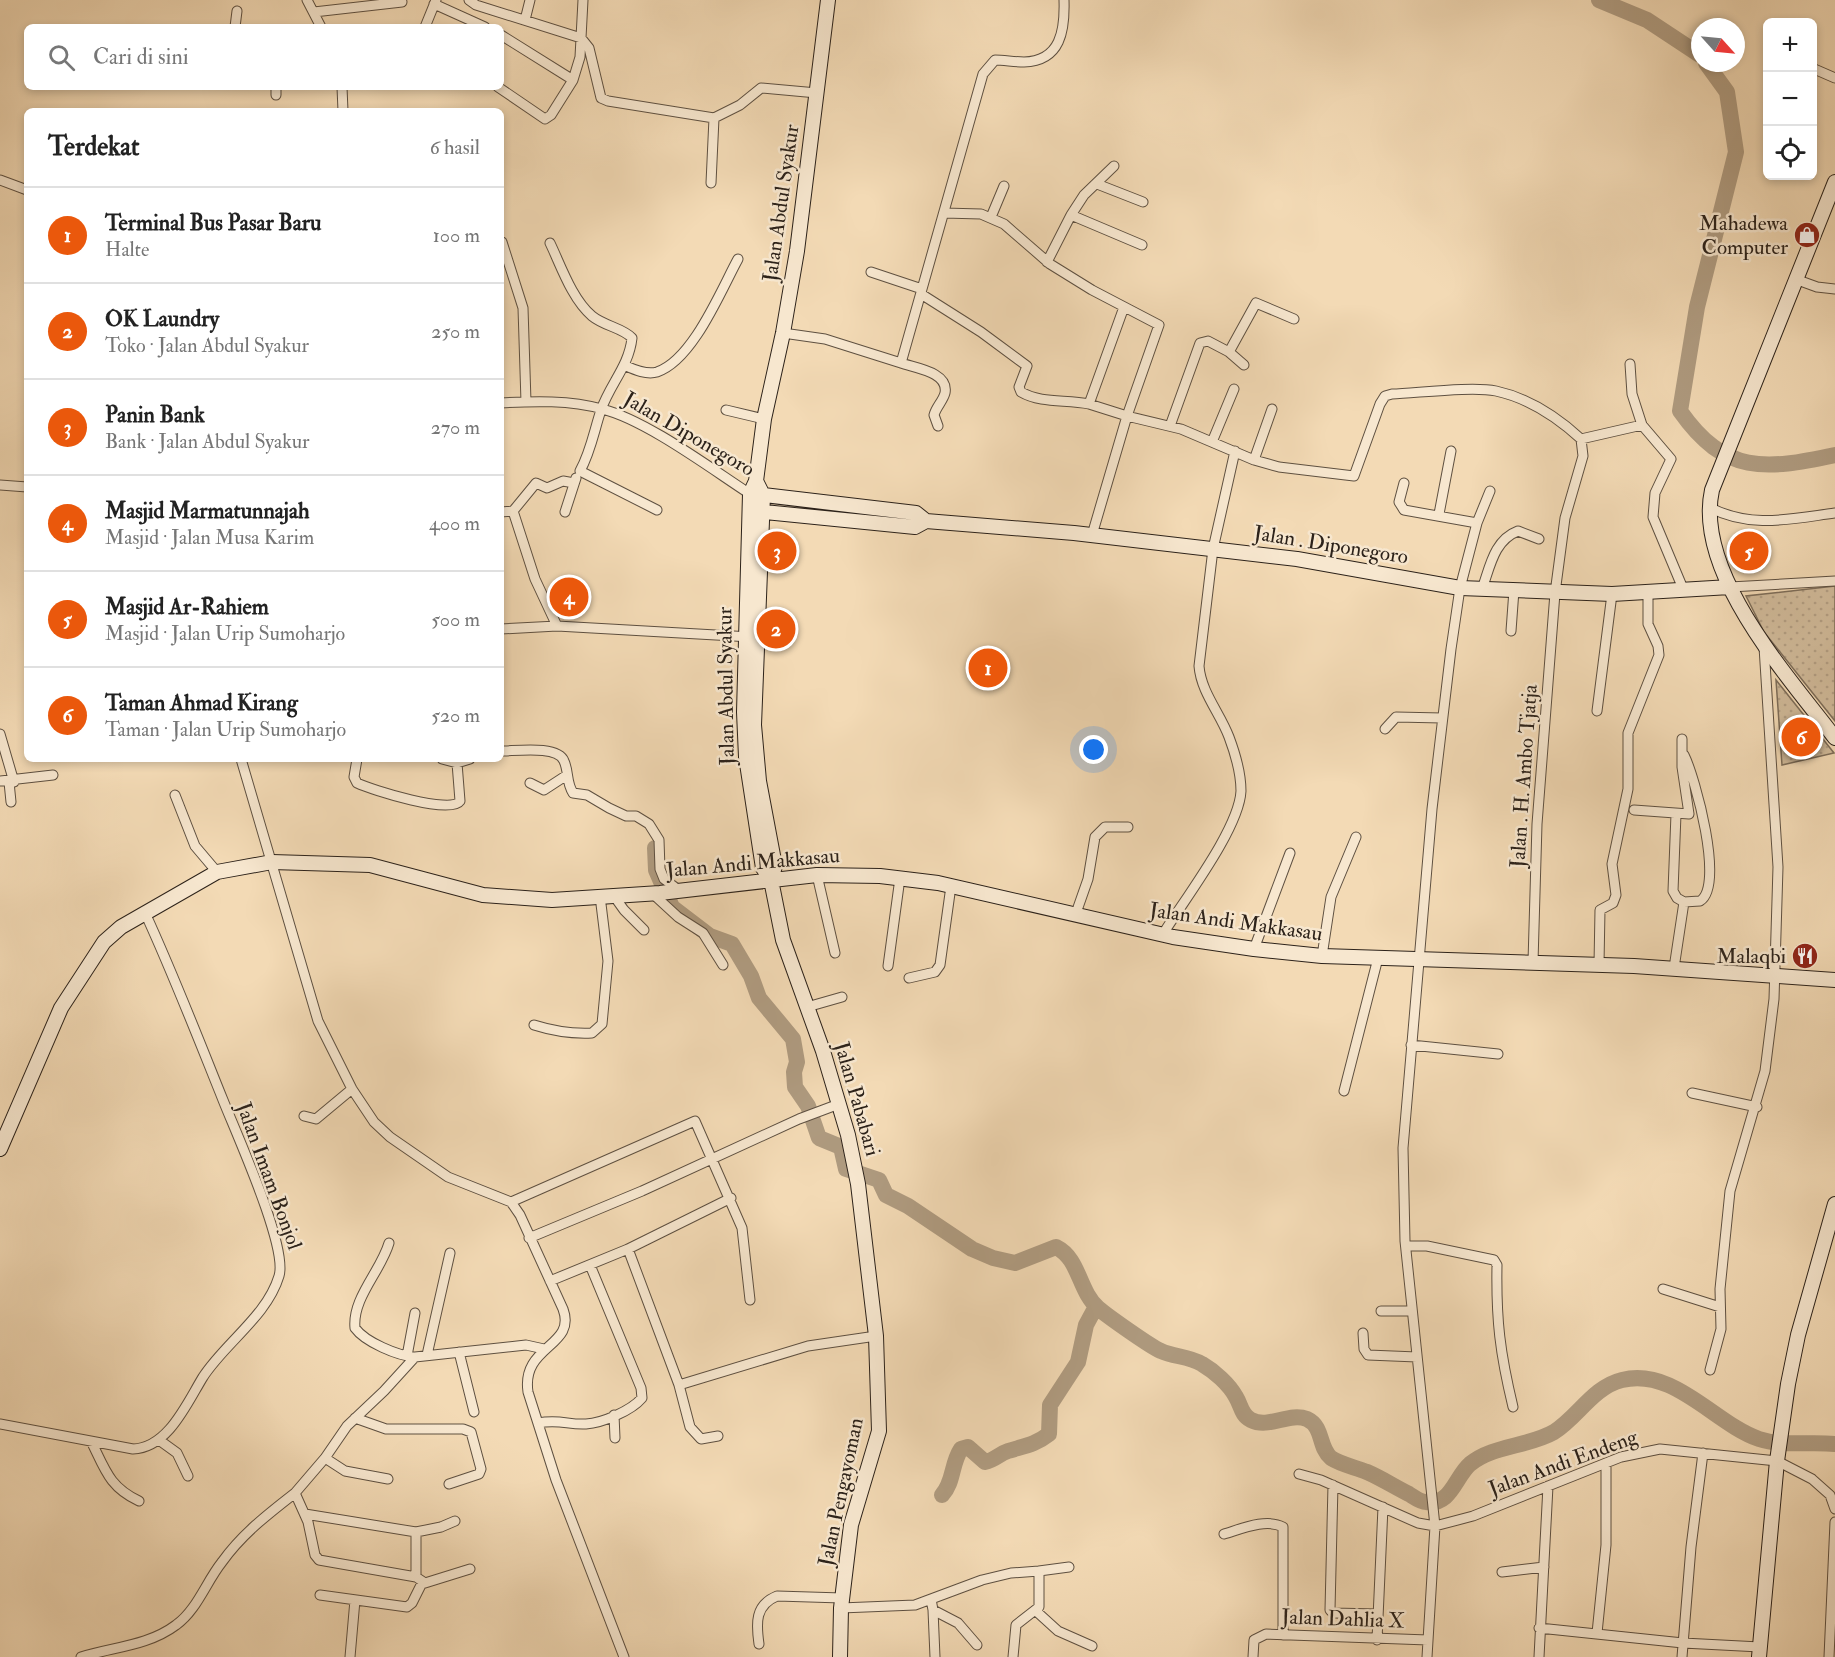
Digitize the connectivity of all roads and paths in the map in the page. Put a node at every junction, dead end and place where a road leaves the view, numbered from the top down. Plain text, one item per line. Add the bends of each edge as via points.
1 (307, 0) edge
2 (469, 0) edge
3 (530, 0) edge
4 (583, 0) edge
5 (828, 0) edge
6 (1064, 0) edge
7 (402, 2) dead end
8 (435, 2) edge
9 (237, 11) dead end
10 (314, 12) junction
11 (525, 20) junction
12 (235, 24) edge
13 (320, 24) edge
14 (426, 24) edge
15 (478, 24) edge
16 (504, 36) edge
17 (581, 38) junction
18 (1817, 70) edge
19 (1835, 78) edge
20 (573, 80) junction
21 (342, 90) edge
22 (502, 90) edge
23 (817, 93) junction
24 (343, 108) edge
25 (714, 118) junction
26 (1114, 166) dead end
27 (0, 180) edge
28 (1835, 182) edge
29 (711, 183) dead end
30 (1097, 184) junction
31 (1004, 186) dead end
32 (24, 189) edge
33 (1143, 202) dead end
34 (944, 213) junction
35 (1071, 215) junction
36 (991, 217) junction
37 (550, 243) dead end
38 (1142, 245) dead end
39 (504, 248) edge
40 (738, 259) dead end
41 (1047, 262) junction
42 (871, 272) dead end
43 (1795, 279) junction
44 (1835, 288) edge
45 (922, 292) junction
46 (1124, 307) junction
47 (1294, 319) dead end
48 (783, 333) junction
49 (1229, 352) junction
50 (900, 363) junction
51 (1630, 364) dead end
52 (1244, 365) dead end
53 (626, 366) junction
54 (1234, 388) dead end
55 (526, 402) junction
56 (504, 403) edge
57 (1089, 404) junction
58 (602, 409) junction
59 (726, 410) dead end
60 (1272, 410) dead end
61 (1127, 416) junction
62 (764, 419) junction
63 (1642, 425) junction
64 (938, 426) dead end
65 (1170, 426) junction
66 (1581, 439) junction
67 (1212, 442) junction
68 (1452, 451) dead end
69 (1234, 455) junction
70 (1254, 460) junction
71 (580, 471) junction
72 (574, 483) junction
73 (1404, 483) dead end
74 (0, 485) edge
75 (24, 487) edge
76 (756, 490) junction
77 (1491, 491) dead end
78 (1709, 507) junction
79 (657, 510) dead end
80 (513, 511) junction
81 (748, 511) junction
82 (504, 512) edge
83 (565, 512) dead end
84 (763, 512) junction
85 (1835, 513) edge
86 (1439, 514) junction
87 (926, 521) junction
88 (1477, 523) junction
89 (1092, 535) junction
90 (1539, 539) dead end
91 (1213, 549) junction
92 (1835, 581) edge
93 (1730, 587) junction
94 (1460, 588) junction
95 (1482, 589) junction
96 (1514, 590) junction
97 (1684, 591) junction
98 (1648, 592) junction
99 (1555, 593) junction
100 (1612, 594) junction
101 (557, 627) junction
102 (504, 629) edge
103 (1511, 631) dead end
104 (750, 637) junction
105 (1764, 645) junction
106 (1597, 711) dead end
107 (1442, 718) junction
108 (1385, 729) dead end
109 (0, 734) edge
110 (1835, 738) edge
111 (1682, 739) dead end
112 (504, 751) edge
113 (1684, 755) junction
114 (242, 762) edge
115 (356, 762) edge
116 (453, 762) edge
117 (460, 762) edge
118 (457, 763) junction
119 (53, 775) dead end
120 (563, 776) junction
121 (7, 782) edge
122 (530, 783) dead end
123 (175, 795) dead end
124 (11, 802) dead end
125 (1634, 810) dead end
126 (1700, 811) junction
127 (1676, 814) junction
128 (1689, 814) junction
129 (1128, 828) dead end
130 (1356, 837) dead end
131 (1290, 853) dead end
132 (272, 862) junction
133 (217, 872) junction
134 (817, 875) junction
135 (900, 878) junction
136 (771, 880) junction
137 (951, 886) junction
138 (666, 892) junction
139 (607, 896) junction
140 (1684, 902) junction
141 (146, 915) junction
142 (1075, 916) junction
143 (644, 930) dead end
144 (1163, 934) junction
145 (1254, 949) junction
146 (835, 953) dead end
147 (1322, 956) junction
148 (1378, 958) junction
149 (1418, 960) junction
150 (1533, 962) junction
151 (1599, 964) junction
152 (723, 965) dead end
153 (888, 966) dead end
154 (1674, 968) junction
155 (1775, 976) junction
156 (909, 978) dead end
157 (1835, 980) edge
158 (842, 998) dead end
159 (807, 1007) junction
160 (534, 1025) dead end
161 (1411, 1045) junction
162 (1498, 1053) dead end
163 (352, 1089) junction
164 (1344, 1091) dead end
165 (1692, 1093) dead end
166 (839, 1104) junction
167 (1756, 1107) junction
168 (304, 1116) dead end
169 (0, 1149) edge
170 (714, 1158) junction
171 (731, 1198) junction
172 (511, 1202) junction
173 (1835, 1204) edge
174 (529, 1238) junction
175 (389, 1243) dead end
176 (1406, 1246) junction
177 (628, 1249) junction
178 (450, 1252) dead end
179 (590, 1265) junction
180 (550, 1281) junction
181 (1663, 1289) dead end
182 (750, 1300) dead end
183 (1720, 1307) junction
184 (1381, 1311) dead end
185 (1412, 1311) junction
186 (415, 1313) dead end
187 (1363, 1333) dead end
188 (876, 1336) junction
189 (544, 1349) junction
190 (459, 1352) junction
191 (427, 1355) junction
192 (411, 1357) junction
193 (1417, 1358) junction
194 (1710, 1370) dead end
195 (679, 1385) junction
196 (1513, 1407) dead end
197 (474, 1412) dead end
198 (614, 1415) junction
199 (356, 1418) junction
200 (538, 1423) junction
201 (0, 1424) edge
202 (718, 1436) dead end
203 (615, 1438) dead end
204 (159, 1440) junction
205 (91, 1441) junction
206 (1703, 1453) junction
207 (1778, 1454) junction
208 (325, 1458) junction
209 (1606, 1464) junction
210 (1299, 1474) dead end
211 (188, 1476) dead end
212 (388, 1479) dead end
213 (448, 1484) dead end
214 (1333, 1485) junction
215 (1548, 1486) junction
216 (295, 1493) junction
217 (139, 1501) dead end
218 (1383, 1507) junction
219 (1835, 1509) edge
220 (305, 1514) junction
221 (455, 1521) dead end
222 (1835, 1522) edge
223 (1435, 1526) junction
224 (416, 1532) junction
225 (1224, 1534) dead end
226 (1069, 1567) dead end
227 (1544, 1567) junction
228 (470, 1569) dead end
229 (1039, 1571) junction
230 (1502, 1572) dead end
231 (419, 1580) junction
232 (320, 1594) dead end
233 (931, 1599) junction
234 (355, 1600) junction
235 (841, 1603) junction
236 (933, 1611) junction
237 (1036, 1611) junction
238 (1378, 1614) junction
239 (1539, 1628) junction
240 (1597, 1633) junction
241 (1283, 1635) junction
242 (1377, 1640) junction
243 (1428, 1640) junction
244 (1683, 1643) junction
245 (759, 1644) dead end
246 (976, 1645) dead end
247 (1092, 1646) dead end
248 (1759, 1652) edge
249 (81, 1657) edge
250 (350, 1657) edge
251 (624, 1657) edge
252 (840, 1657) edge
253 (935, 1657) edge
254 (1013, 1657) edge
255 (1253, 1657) edge
256 (1427, 1657) edge
257 (1539, 1657) edge
258 (1682, 1657) edge
259 (1829, 1657) edge

1 - 10 street
2 - 11 street
3 - 11 street
4 - 17 street
5 - 23 street, Jalan Abdul Syakur
6 - 34 street via 1062,34 1052,54 1026,62 995,60 987,67
7 - 10 street
8 - 14 street
8 - 15 street
9 - 12 street
10 - 13 street
11 - 17 street
16 - 20 street
17 - 20 street
17 - 25 street via 589,48 601,98
18 - 19 street
20 - 22 street via 545,119
21 - 24 street
23 - 25 street via 761,88 740,105
23 - 48 street, Jalan Abdul Syakur
25 - 29 street
26 - 30 street
27 - 32 street
28 - 43 street
30 - 33 street
30 - 35 street
31 - 36 street
34 - 36 street
34 - 45 street
35 - 38 street
35 - 41 street
36 - 41 street
37 - 53 street via 571,287 591,315 632,338
39 - 55 street via 523,308
40 - 53 street via 706,322 684,352 658,372
41 - 46 street
42 - 45 street
43 - 44 street
43 - 78 street via 1712,490
45 - 50 street
45 - 57 street via 1027,366 1019,387 1021,392 1042,401
46 - 57 street
46 - 61 street via 1159,327
47 - 49 street via 1256,303
48 - 50 street via 825,339
48 - 62 street, Jalan Abdul Syakur
49 - 52 street
49 - 65 street via 1208,341 1199,344
50 - 64 street via 937,376 944,384 945,392 934,415
51 - 63 street via 1632,394
53 - 58 street
54 - 67 street
55 - 56 street, Jalan Diponegoro
55 - 58 street, Jalan Diponegoro
57 - 61 street
58 - 71 street via 590,452
58 - 76 street, Jalan Diponegoro
59 - 62 street
60 - 70 street
61 - 65 street
61 - 89 street
62 - 76 street, Jalan Abdul Syakur
63 - 66 street
63 - 97 street via 1671,459 1655,493 1653,517
65 - 67 street
66 - 70 street via 1560,420 1523,400 1495,391 1392,394 1380,404 1354,476
66 - 99 street, Jalan . H. Ambo Tjatja via 1582,465 1565,518
67 - 69 street
68 - 86 street
69 - 70 street
69 - 91 street
71 - 72 street
71 - 79 street
72 - 80 street via 563,481 546,488 536,483
72 - 83 street
73 - 86 street via 1401,508
74 - 75 street
76 - 81 street, Jalan Abdul Syakur
76 - 84 street, Jalan Abdul Syakur
76 - 87 street, Jalan Diponegoro via 916,513
77 - 88 street
78 - 85 street via 1729,517 1754,522
78 - 93 street via 1712,538
80 - 82 street
80 - 101 street via 535,579
81 - 84 street
81 - 104 street, Jalan Abdul Syakur
84 - 87 street via 915,527
84 - 104 street, Jalan Abdul Syakur
86 - 88 street
87 - 89 street, Jalan . Diponegoro
88 - 94 street
89 - 91 street, Jalan . Diponegoro
90 - 95 street via 1518,531 1503,539
91 - 94 street, Jalan . Diponegoro via 1344,566
91 - 144 street via 1199,676 1229,736 1239,774 1239,802 1223,838
92 - 93 street
93 - 97 street, Jalan . Diponegoro
93 - 105 street
94 - 95 street, Jalan . Diponegoro
94 - 107 street
95 - 96 street, Jalan . Diponegoro
96 - 99 street, Jalan . Diponegoro
96 - 103 street
97 - 98 street, Jalan . Diponegoro
98 - 100 street, Jalan . Diponegoro
98 - 151 street via 1648,624 1659,655 1628,733 1628,789 1612,864 1616,895 1613,903 1600,910
99 - 100 street, Jalan . Diponegoro
99 - 150 street, Jalan . H. Ambo Tjatja via 1537,824
100 - 106 street
101 - 102 street
101 - 104 street
104 - 136 street, Jalan Abdul Syakur via 759,781 776,866
105 - 110 street
105 - 155 street via 1778,867
107 - 108 street via 1396,717
107 - 149 street
109 - 121 street
111 - 113 street
112 - 120 street via 556,752 564,758
113 - 126 street
113 - 128 street via 1682,767
114 - 132 street
115 - 118 street via 357,783 442,806 460,801
116 - 118 street
117 - 118 street
119 - 121 street
120 - 122 street via 544,790
120 - 138 street via 573,793 587,795 649,824 659,840 660,870
121 - 124 street
123 - 133 street via 195,846
125 - 127 street
126 - 128 street
126 - 140 street via 1708,838 1709,890 1700,901
127 - 128 street
127 - 140 street via 1673,891
129 - 142 street via 1105,827 1095,837 1088,879
130 - 147 street via 1331,897
131 - 145 street
132 - 133 street, Jalan Andi Makkasau
132 - 139 street, Jalan Andi Makkasau via 370,865 483,895 552,900
132 - 163 street via 318,1021
133 - 141 street, Jalan Andi Makkasau
134 - 135 street, Jalan Andi Makkasau
134 - 136 street, Jalan Andi Makkasau
134 - 146 street
135 - 137 street, Jalan Andi Makkasau
135 - 153 street
136 - 138 street, Jalan Andi Makkasau
136 - 159 street, Jalan Pababari via 783,940
137 - 142 street, Jalan Andi Makkasau
137 - 156 street via 940,965 936,972
138 - 139 street, Jalan Andi Makkasau
138 - 152 street via 678,917 703,933
139 - 143 street
139 - 160 street via 608,961 602,1024 592,1033 581,1034
140 - 154 street
141 - 169 street, Jalan Andi Makkasau via 121,927 104,942 61,1008
141 - 204 street, Jalan Imam Bonjol via 252,1171 282,1265 275,1288 208,1370 176,1421
142 - 144 street, Jalan Andi Makkasau
144 - 145 street, Jalan Andi Makkasau
145 - 147 street, Jalan Andi Makkasau
147 - 148 street, Jalan Andi Makkasau
148 - 149 street, Jalan Andi Makkasau
148 - 164 street
149 - 150 street, Jalan Andi Makkasau
149 - 161 street
150 - 151 street, Jalan Andi Makkasau
151 - 154 street, Jalan Andi Makkasau
154 - 155 street, Jalan Andi Makkasau
155 - 157 street, Jalan Andi Makkasau
155 - 167 street via 1765,1071
158 - 159 street
159 - 166 street, Jalan Pababari
161 - 162 street
161 - 176 street via 1403,1148
163 - 168 street via 316,1119
163 - 172 street via 374,1122 427,1164 448,1177
165 - 167 street
166 - 170 street
166 - 188 street, Jalan Pababari via 858,1184
167 - 183 street via 1730,1191
170 - 171 street
170 - 172 street via 694,1121
170 - 174 street
171 - 177 street
171 - 182 street via 744,1234
172 - 174 street
173 - 207 street via 1798,1335
174 - 180 street
175 - 192 street via 357,1309 356,1328 368,1338
176 - 185 street
176 - 196 street via 1427,1246 1494,1260 1500,1353
177 - 179 street
177 - 195 street
178 - 191 street
179 - 180 street
179 - 198 street via 641,1388 640,1401
180 - 189 street via 566,1326
181 - 183 street
183 - 194 street via 1720,1336
184 - 185 street
185 - 193 street
186 - 192 street
187 - 193 street via 1368,1354
188 - 195 street via 808,1346
188 - 235 street, Jalan Pengayoman via 878,1441 851,1525
189 - 190 street via 526,1344
189 - 200 street via 526,1373
190 - 191 street
190 - 197 street
191 - 192 street
192 - 199 street
193 - 223 street
195 - 202 street via 694,1434 704,1440
198 - 200 street via 588,1424 558,1420
198 - 203 street
199 - 208 street
199 - 213 street via 386,1429 471,1432 482,1469 479,1474
200 - 251 street
201 - 205 street
204 - 205 street via 141,1449
204 - 211 street via 177,1453
205 - 217 street via 113,1484
206 - 207 street, Jalan Andi Endeng
206 - 209 street, Jalan Andi Endeng via 1650,1450
206 - 244 street
207 - 219 street, Jalan Andi Endeng via 1830,1495
207 - 248 street
208 - 212 street via 345,1471
208 - 216 street
209 - 215 street, Jalan Andi Endeng
209 - 240 street via 1606,1545
210 - 214 street
214 - 218 street
214 - 238 street via 1330,1610
215 - 223 street, Jalan Andi Endeng via 1473,1516
215 - 227 street
216 - 220 street
216 - 249 street via 236,1544 178,1624 143,1642
218 - 223 street via 1418,1523
218 - 238 street
220 - 224 street
220 - 231 street via 319,1560
221 - 224 street
222 - 259 street
223 - 243 street
224 - 231 street
225 - 241 street via 1253,1525 1283,1527
226 - 229 street
227 - 230 street
227 - 239 street
228 - 231 street
229 - 233 street via 1011,1573
229 - 237 street
231 - 234 street via 408,1605
232 - 234 street
233 - 235 street via 915,1605
233 - 236 street
234 - 250 street
235 - 245 street via 777,1596 767,1600 756,1621
235 - 252 street, Jalan Pengayoman
236 - 246 street via 958,1623
236 - 253 street
237 - 247 street via 1058,1631
237 - 254 street via 1016,1625
238 - 242 street
239 - 240 street
239 - 257 street
240 - 244 street
241 - 242 street, Jalan Dahlia X
241 - 255 street, Jalan Dahlia X via 1257,1637
242 - 243 street, Jalan Dahlia X
243 - 256 street
244 - 248 street
244 - 258 street

